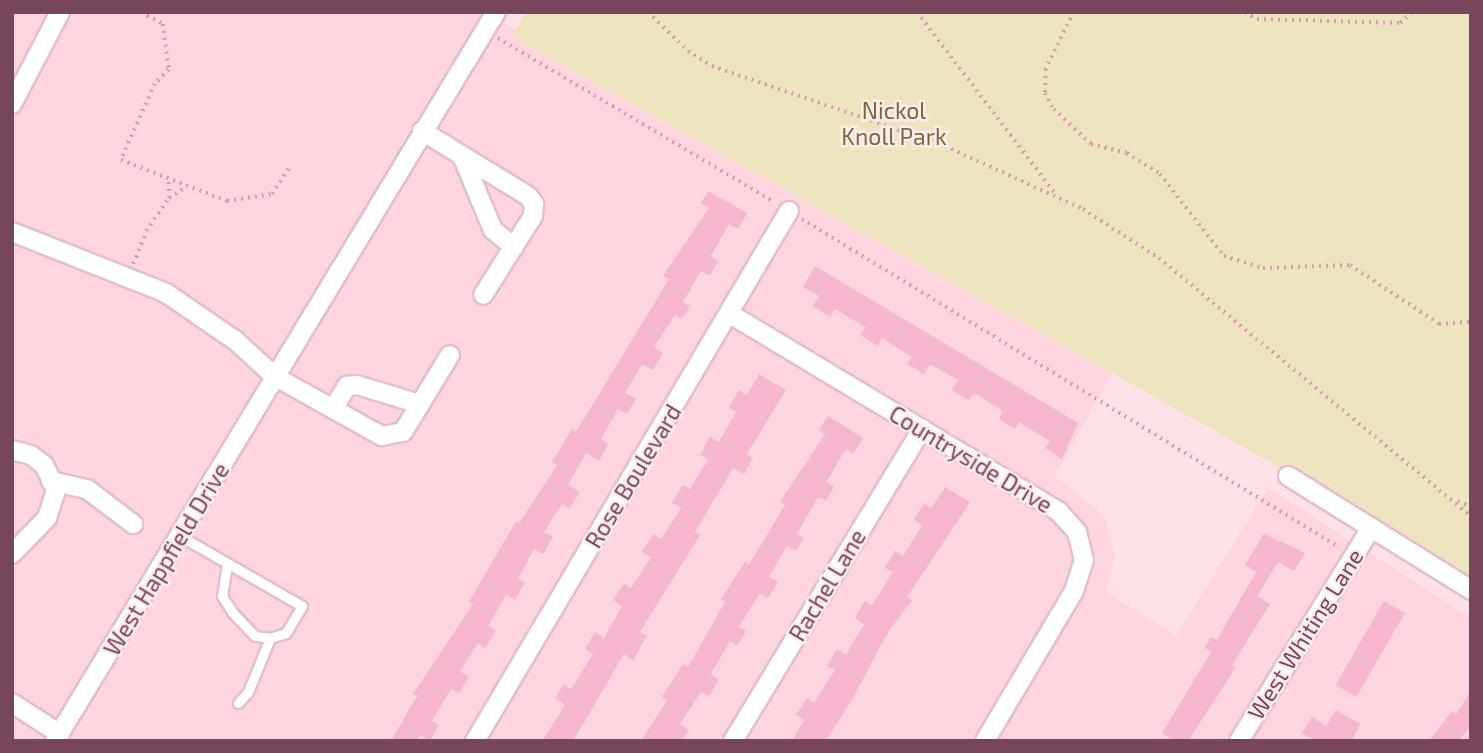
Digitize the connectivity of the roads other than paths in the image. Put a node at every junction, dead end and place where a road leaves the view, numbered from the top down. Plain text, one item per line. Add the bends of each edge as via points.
1 (60, 12) edge
2 (496, 12) edge
3 (12, 104) edge
4 (422, 131) junction
5 (462, 156) junction
6 (789, 211) road end
7 (12, 232) edge
8 (514, 247) junction
9 (483, 295) dead end
10 (730, 314) junction
11 (450, 355) dead end
12 (274, 376) junction
13 (420, 404) junction
14 (333, 409) junction
15 (922, 429) junction
16 (12, 450) edge
17 (1288, 476) dead end
18 (51, 481) junction
19 (133, 524) dead end
20 (1371, 528) junction
21 (181, 537) junction
22 (12, 554) edge
23 (227, 563) junction
24 (1471, 590) edge
25 (270, 638) junction
26 (12, 703) edge
27 (239, 703) dead end
28 (62, 739) edge
29 (475, 741) edge
30 (733, 741) edge
31 (985, 741) edge
32 (1239, 741) edge

1 - 3 street
2 - 4 street, West Happfield Drive
4 - 5 street
4 - 12 street, West Happfield Drive
5 - 8 street via 493,230
5 - 8 street via 534,204 533,216
6 - 10 street, Rose Boulevard
7 - 12 street via 128,275 186,305
8 - 9 street
10 - 15 street, Countryside Drive
10 - 29 street, Rose Boulevard
11 - 13 street
12 - 14 street
12 - 21 street, West Happfield Drive
13 - 14 street via 358,385 347,386
13 - 14 street via 403,432 392,437
15 - 30 street, Rachel Lane
15 - 31 street, Countryside Drive via 1059,512 1077,532 1084,560 1074,592
16 - 18 street via 31,455 44,466
17 - 20 street
18 - 19 street, West Happfield Drive via 87,489
18 - 22 street via 56,491 47,518
20 - 24 street
20 - 32 street, West Whiting Lane
21 - 23 lane
21 - 28 street, West Happfield Drive
23 - 25 lane via 222,596 255,636
23 - 25 lane via 302,606 286,633
25 - 27 lane
26 - 28 street

